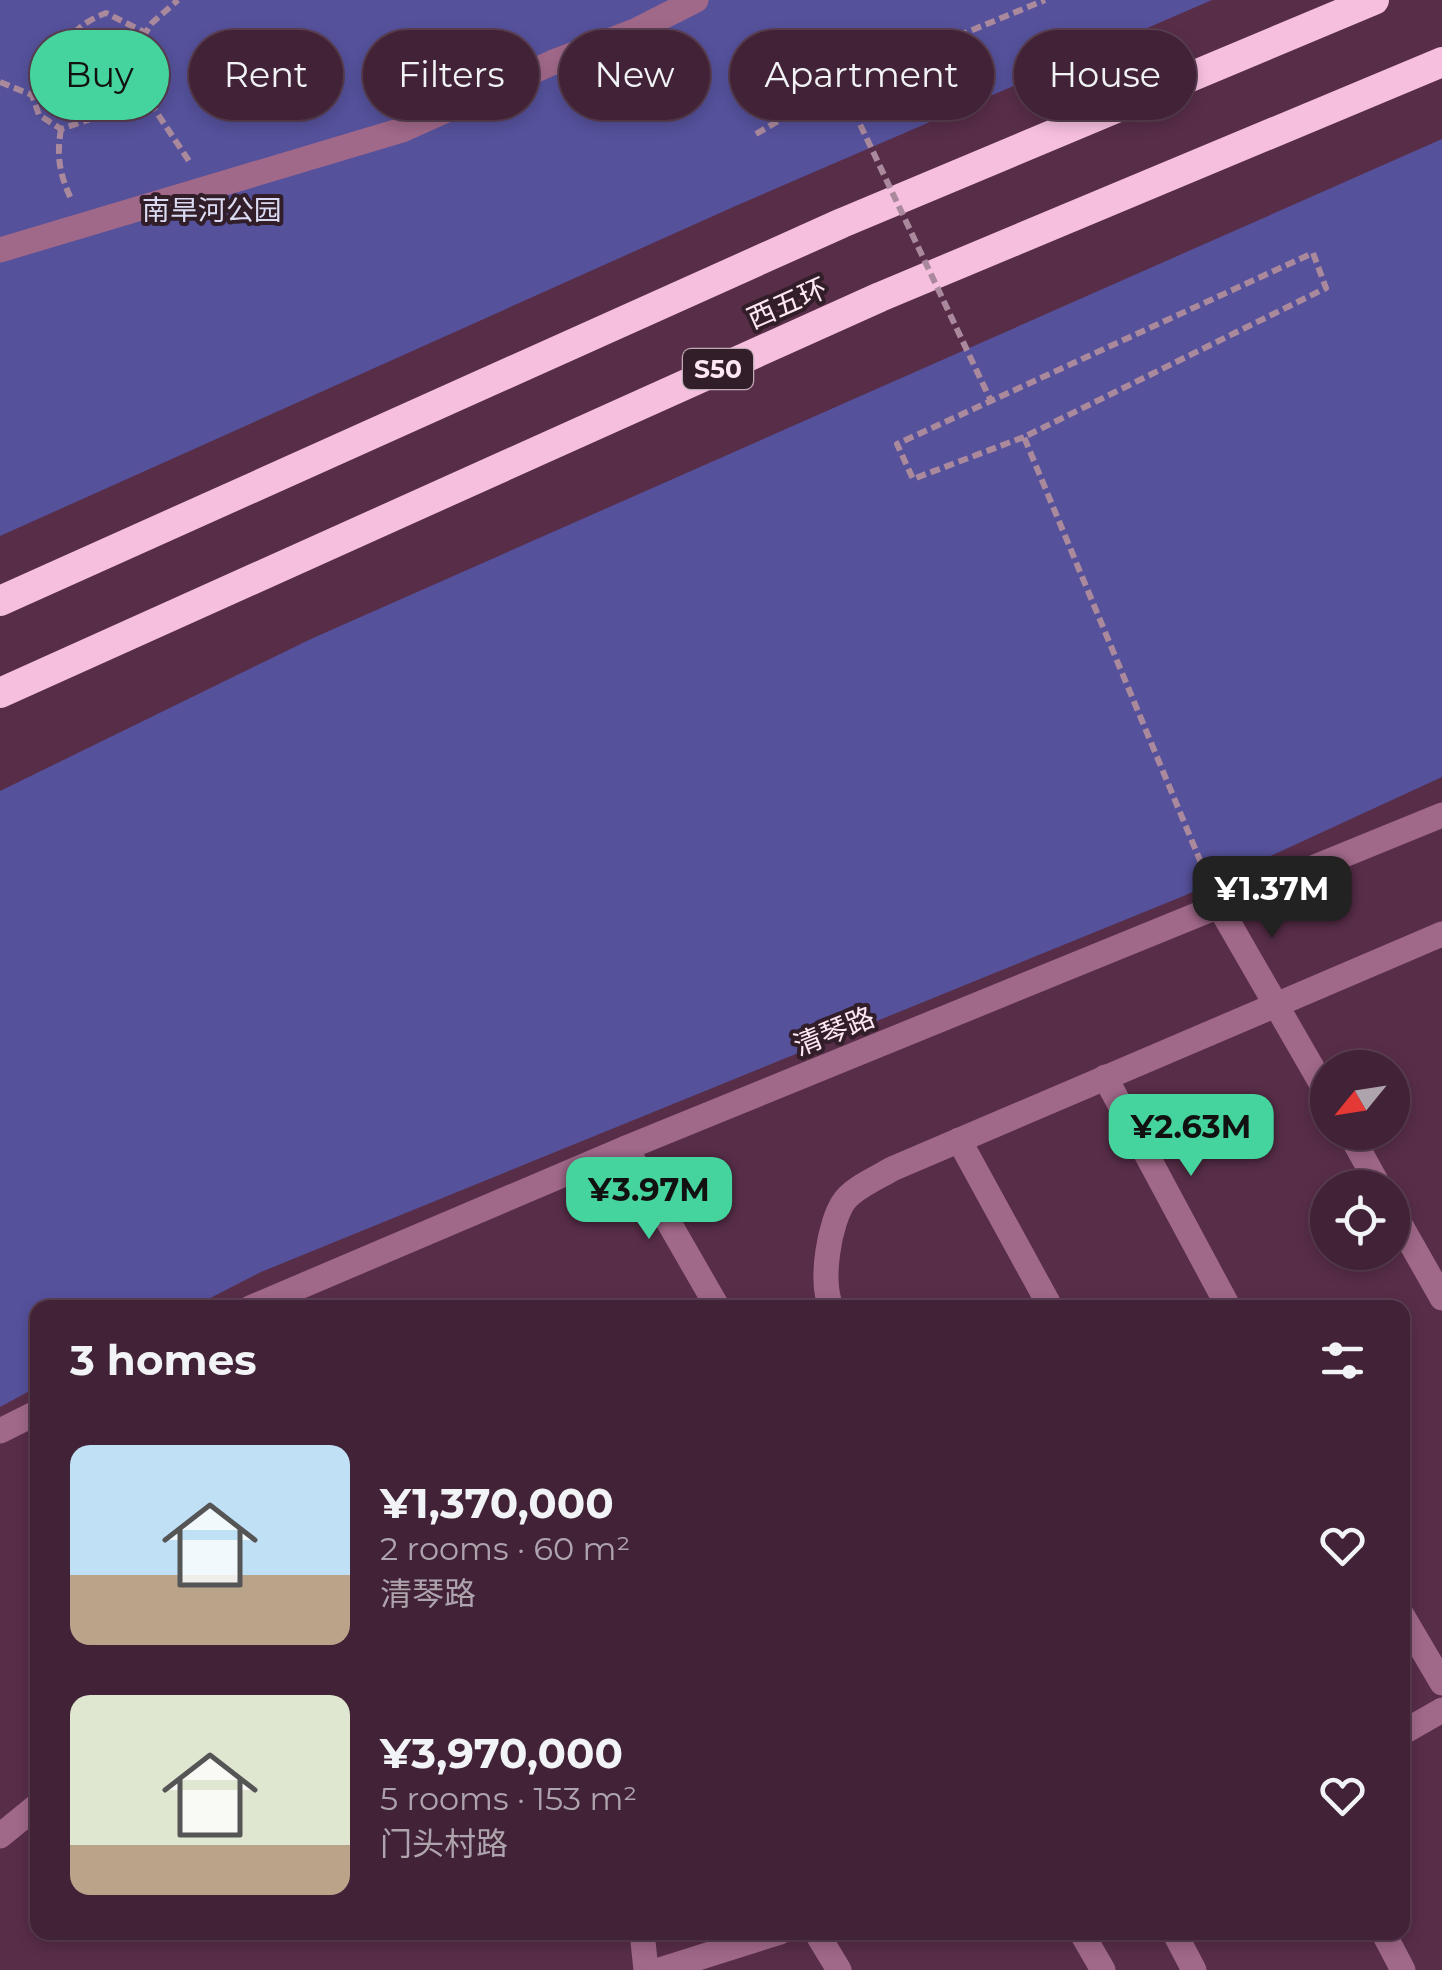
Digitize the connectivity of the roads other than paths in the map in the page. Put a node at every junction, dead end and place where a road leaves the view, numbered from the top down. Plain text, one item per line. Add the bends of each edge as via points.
1 (696, 0) edge
2 (1374, 0) edge
3 (1442, 62) edge
4 (0, 250) edge
5 (0, 601) edge
6 (0, 692) edge
7 (1442, 815) edge
8 (1220, 906) junction
9 (1442, 934) edge
10 (1276, 1004) junction
11 (1310, 1064) edge
12 (1105, 1077) junction
13 (959, 1140) junction
14 (626, 1148) junction
15 (1410, 1242) edge
16 (1442, 1298) edge
17 (269, 1300) edge
18 (713, 1300) edge
19 (828, 1300) edge
20 (1047, 1300) edge
21 (1225, 1300) edge
22 (30, 1416) edge
23 (0, 1431) edge
24 (1410, 1629) edge
25 (1442, 1684) edge
26 (1442, 1710) edge
27 (1410, 1728) edge
28 (30, 1812) edge
29 (0, 1836) edge
30 (643, 1940) edge
31 (755, 1940) edge
32 (821, 1940) edge
33 (1086, 1940) edge
34 (1178, 1940) edge
35 (1387, 1940) edge
36 (646, 1970) edge
37 (660, 1970) edge
38 (839, 1970) edge
39 (1103, 1970) edge
40 (1194, 1970) edge
41 (1403, 1970) edge

1 - 4 street via 636,32 402,130
2 - 5 highway, 西五环 via 842,223
3 - 6 highway, 西五环 / S50 via 880,297
7 - 8 street, 清琴路
8 - 10 street
8 - 14 street, 清琴路
9 - 10 street
10 - 11 street
10 - 12 street
12 - 13 street
12 - 21 street
13 - 19 street via 892,1168 846,1199 828,1242
13 - 20 street
14 - 17 street, 清琴路
14 - 18 street
15 - 16 street
22 - 23 street
24 - 25 street
26 - 27 street
28 - 29 street
30 - 36 street
31 - 37 street
32 - 38 street
33 - 39 street
34 - 40 street
35 - 41 street

